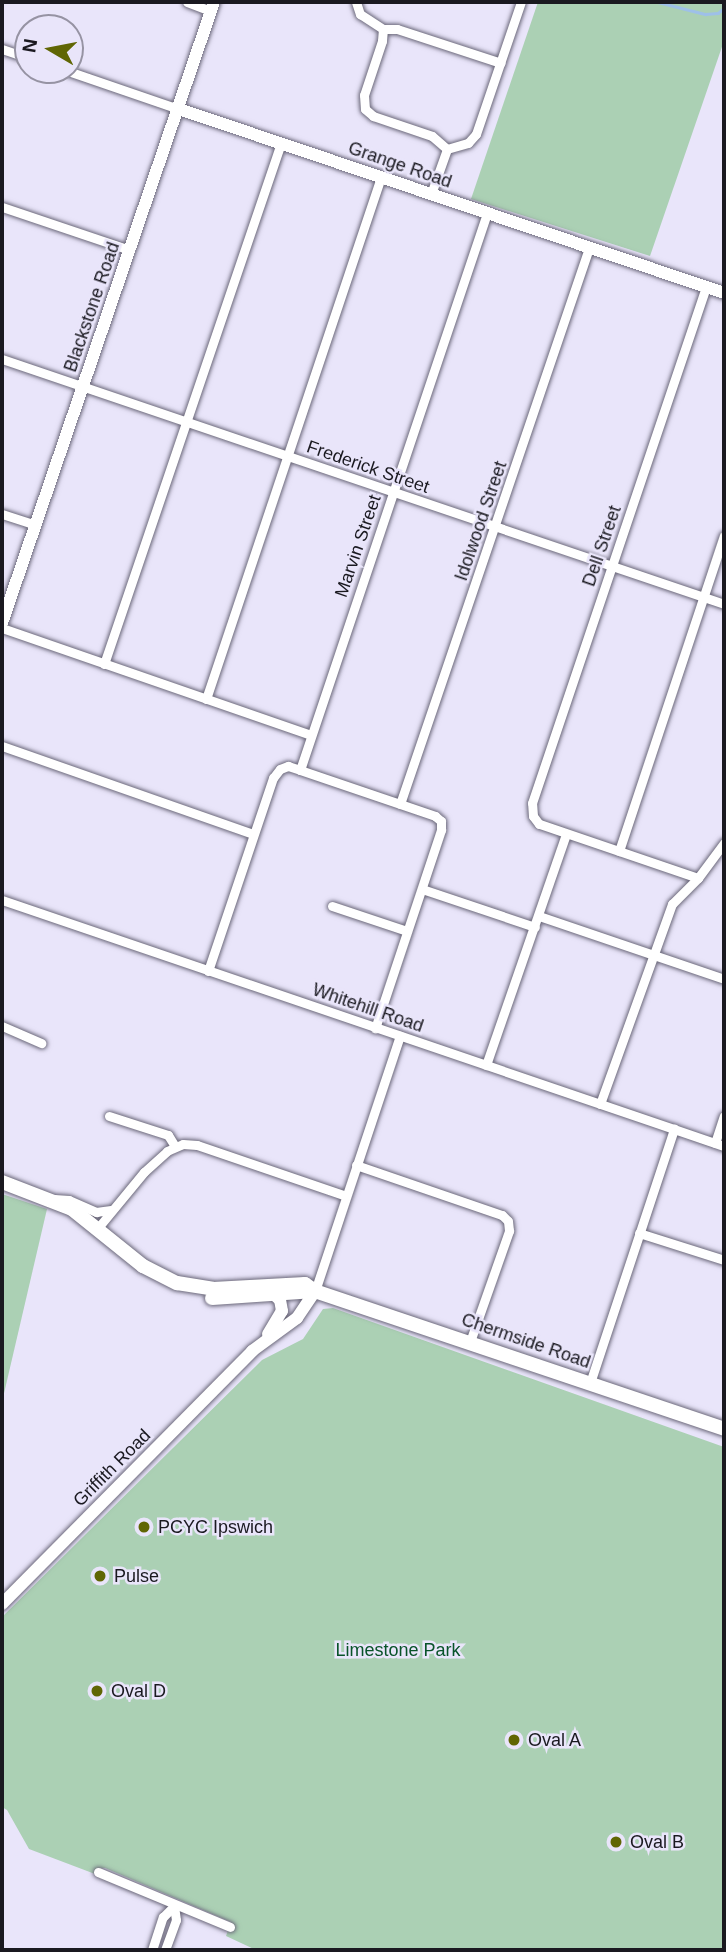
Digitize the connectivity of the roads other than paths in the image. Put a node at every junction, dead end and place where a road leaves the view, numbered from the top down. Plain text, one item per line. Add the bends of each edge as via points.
1 (187, 2) edge
2 (356, 2) edge
3 (521, 2) edge
4 (212, 6) edge
5 (383, 29) junction
6 (501, 63) junction
7 (84, 77) edge
8 (176, 108) junction
9 (281, 143) junction
10 (447, 149) junction
11 (381, 177) junction
12 (431, 194) junction
13 (2, 207) edge
14 (487, 213) junction
15 (589, 247) junction
16 (130, 250) junction
17 (706, 287) junction
18 (724, 293) edge
19 (2, 359) edge
20 (82, 387) junction
21 (186, 422) junction
22 (289, 456) junction
23 (393, 492) junction
24 (2, 514) edge
25 (35, 525) junction
26 (496, 527) junction
27 (724, 536) edge
28 (612, 566) junction
29 (704, 597) junction
30 (724, 604) edge
31 (2, 623) edge
32 (2, 628) edge
33 (104, 664) junction
34 (206, 699) junction
35 (312, 735) junction
36 (2, 746) edge
37 (300, 770) junction
38 (400, 804) junction
39 (253, 834) junction
40 (566, 834) junction
41 (724, 843) edge
42 (619, 851) junction
43 (698, 878) junction
44 (422, 889) junction
45 (2, 900) edge
46 (332, 906) dead end
47 (539, 916) junction
48 (535, 927) junction
49 (407, 931) junction
50 (653, 955) junction
51 (208, 971) junction
52 (724, 979) edge
53 (2, 1026) edge
54 (375, 1028) junction
55 (400, 1036) junction
56 (41, 1043) dead end
57 (486, 1065) junction
58 (600, 1104) junction
59 (110, 1116) dead end
60 (724, 1116) edge
61 (674, 1129) junction
62 (720, 1144) edge
63 (175, 1146) junction
64 (356, 1165) junction
65 (2, 1182) edge
66 (346, 1196) junction
67 (53, 1200) junction
68 (114, 1208) junction
69 (97, 1228) junction
70 (639, 1233) junction
71 (108, 1240) junction
72 (724, 1260) edge
73 (315, 1291) junction
74 (273, 1294) junction
75 (264, 1340) junction
76 (470, 1342) junction
77 (247, 1357) junction
78 (590, 1383) junction
79 (724, 1429) edge
80 (2, 1604) edge
81 (98, 1872) dead end
82 (174, 1906) junction
83 (230, 1927) dead end
84 (152, 1950) edge
85 (165, 1950) edge

1 - 4 street
2 - 5 street via 360,14
3 - 6 street
4 - 8 main road, Blackstone Road
5 - 6 street via 397,29
5 - 10 street via 364,96 365,109 373,116 432,136
6 - 10 street via 476,134 468,143
7 - 8 street, Grange Road
8 - 9 main road, Grange Road
8 - 16 main road, Blackstone Road
9 - 11 main road, Grange Road
9 - 21 street
10 - 12 street
11 - 12 main road, Grange Road
11 - 22 street
12 - 14 main road, Grange Road
13 - 16 street
14 - 15 main road, Grange Road
14 - 23 street, Marvin Street
15 - 17 main road, Grange Road
15 - 26 street, Idolwood Street
16 - 20 main road, Blackstone Road
17 - 18 main road, Grange Road
17 - 28 street, Dell Street
19 - 20 street, Frederick Street
20 - 21 street, Frederick Street
20 - 25 main road, Blackstone Road
21 - 22 street, Frederick Street
21 - 33 street
22 - 23 street, Frederick Street
22 - 34 street
23 - 26 street, Frederick Street
23 - 35 street, Marvin Street
24 - 25 street
25 - 31 main road, Blackstone Road
26 - 28 street, Frederick Street
26 - 38 street, Idolwood Street
27 - 29 street
28 - 29 street, Frederick Street
28 - 40 street, Dell Street via 532,803 539,824
29 - 30 street, Frederick Street
29 - 42 street
32 - 33 street
33 - 34 street
34 - 35 street
35 - 37 street, Marvin Street
36 - 39 street
37 - 38 street
37 - 39 street via 288,766 276,773
38 - 44 street via 441,821
39 - 51 street
40 - 42 street
40 - 47 street
41 - 43 street
42 - 43 street
43 - 50 street via 672,904
44 - 48 street
44 - 49 street
45 - 51 street, Whitehill Road
46 - 49 street
47 - 48 street
47 - 50 street
48 - 57 street
49 - 54 street
50 - 52 street
50 - 58 street
51 - 54 street, Whitehill Road
53 - 56 street
54 - 55 street, Whitehill Road
55 - 57 street, Whitehill Road
55 - 64 street, Griffith Road
57 - 58 street, Whitehill Road
58 - 61 street, Whitehill Road
59 - 63 street via 168,1135
60 - 62 street
61 - 62 street, Whitehill Road
61 - 70 street
63 - 66 street via 197,1145
63 - 68 street via 144,1172
64 - 66 street, Griffith Road
64 - 76 street via 502,1215 508,1221 509,1231
65 - 67 main road, Chermside Road
66 - 73 street, Griffith Road
67 - 68 street via 69,1200 98,1212
67 - 69 main road, Chermside Road via 77,1211
68 - 69 street
69 - 71 main road, Chermside Road
70 - 72 street
70 - 78 street
71 - 73 main road, Chermside Road via 150,1270 189,1286 222,1289 293,1283
71 - 74 main road, Chermside Road via 133,1268 175,1292 216,1298
73 - 74 main road, Chermside Road
73 - 75 main road, Griffith Road via 296,1318
73 - 76 main road, Chermside Road
73 - 77 main road, Griffith Road via 313,1308 301,1326
74 - 75 main road via 282,1311
75 - 77 main road, Griffith Road
76 - 78 main road, Chermside Road
77 - 80 main road, Griffith Road
78 - 79 main road, Chermside Road
81 - 82 street
82 - 83 street
82 - 84 street via 163,1917
82 - 85 street via 176,1920

